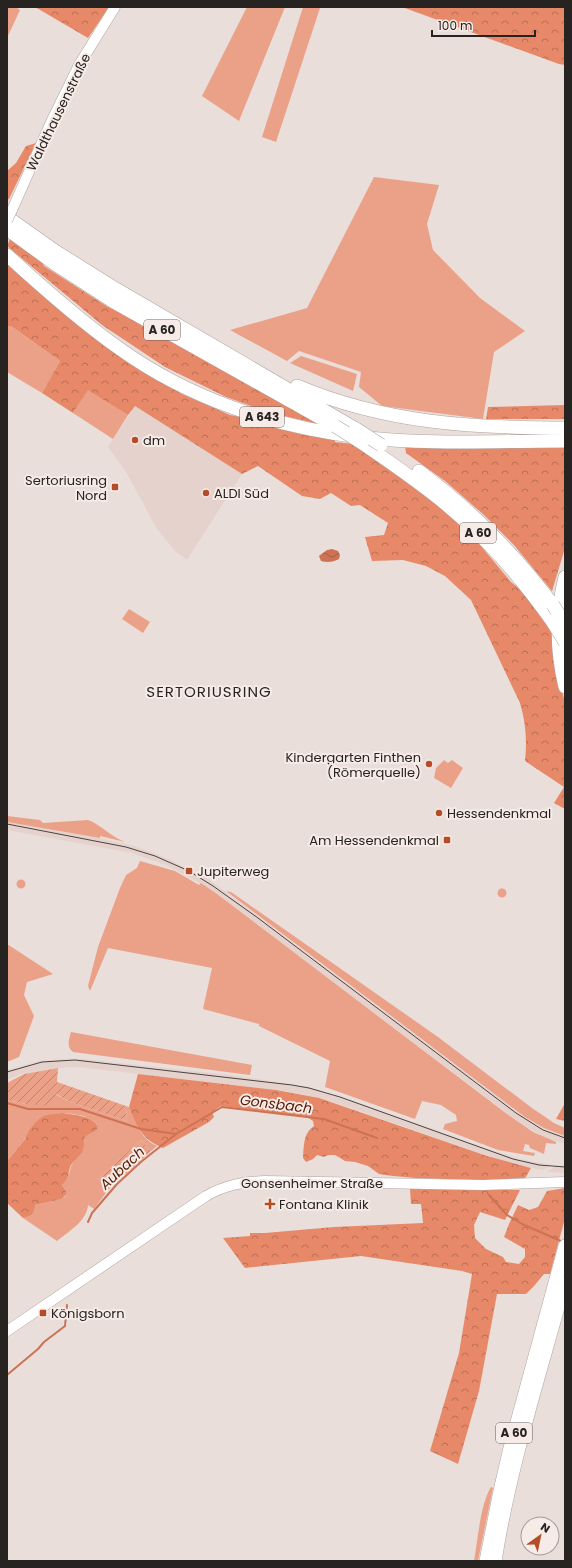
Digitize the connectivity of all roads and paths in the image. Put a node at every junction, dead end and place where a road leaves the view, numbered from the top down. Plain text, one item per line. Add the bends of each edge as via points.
1 (115, 7) edge
2 (9, 213) edge
3 (7, 221) edge
4 (7, 229) edge
5 (7, 255) edge
6 (241, 361) junction
7 (565, 428) edge
8 (565, 441) edge
9 (565, 577) edge
10 (565, 624) edge
11 (565, 642) edge
12 (565, 687) edge
13 (565, 1182) edge
14 (565, 1246) edge
15 (561, 1283) edge
16 (7, 1331) edge
17 (486, 1561) edge
18 (495, 1561) edge

1 - 2 main road, Waldthausenstraße via 79,65
2 - 3 main road, Waldthausenstraße, bridge
2 - 6 highway, A 60 via 55,251
4 - 11 highway, A 60, bridge via 114,302 335,426 430,491 472,527 508,564
5 - 8 highway, A 643 via 69,310 131,357 186,388 256,416 312,429 384,439
6 - 7 highway via 300,388 392,416 471,426
6 - 10 highway, A 60, bridge via 356,429 438,485 509,551 553,605
9 - 12 highway via 558,630
13 - 16 main road, Gonsenheimer Straße via 240,1182 206,1196
14 - 15 highway, A 60
15 - 17 highway, A 60 via 522,1401
15 - 18 highway, A 60 via 508,1493

